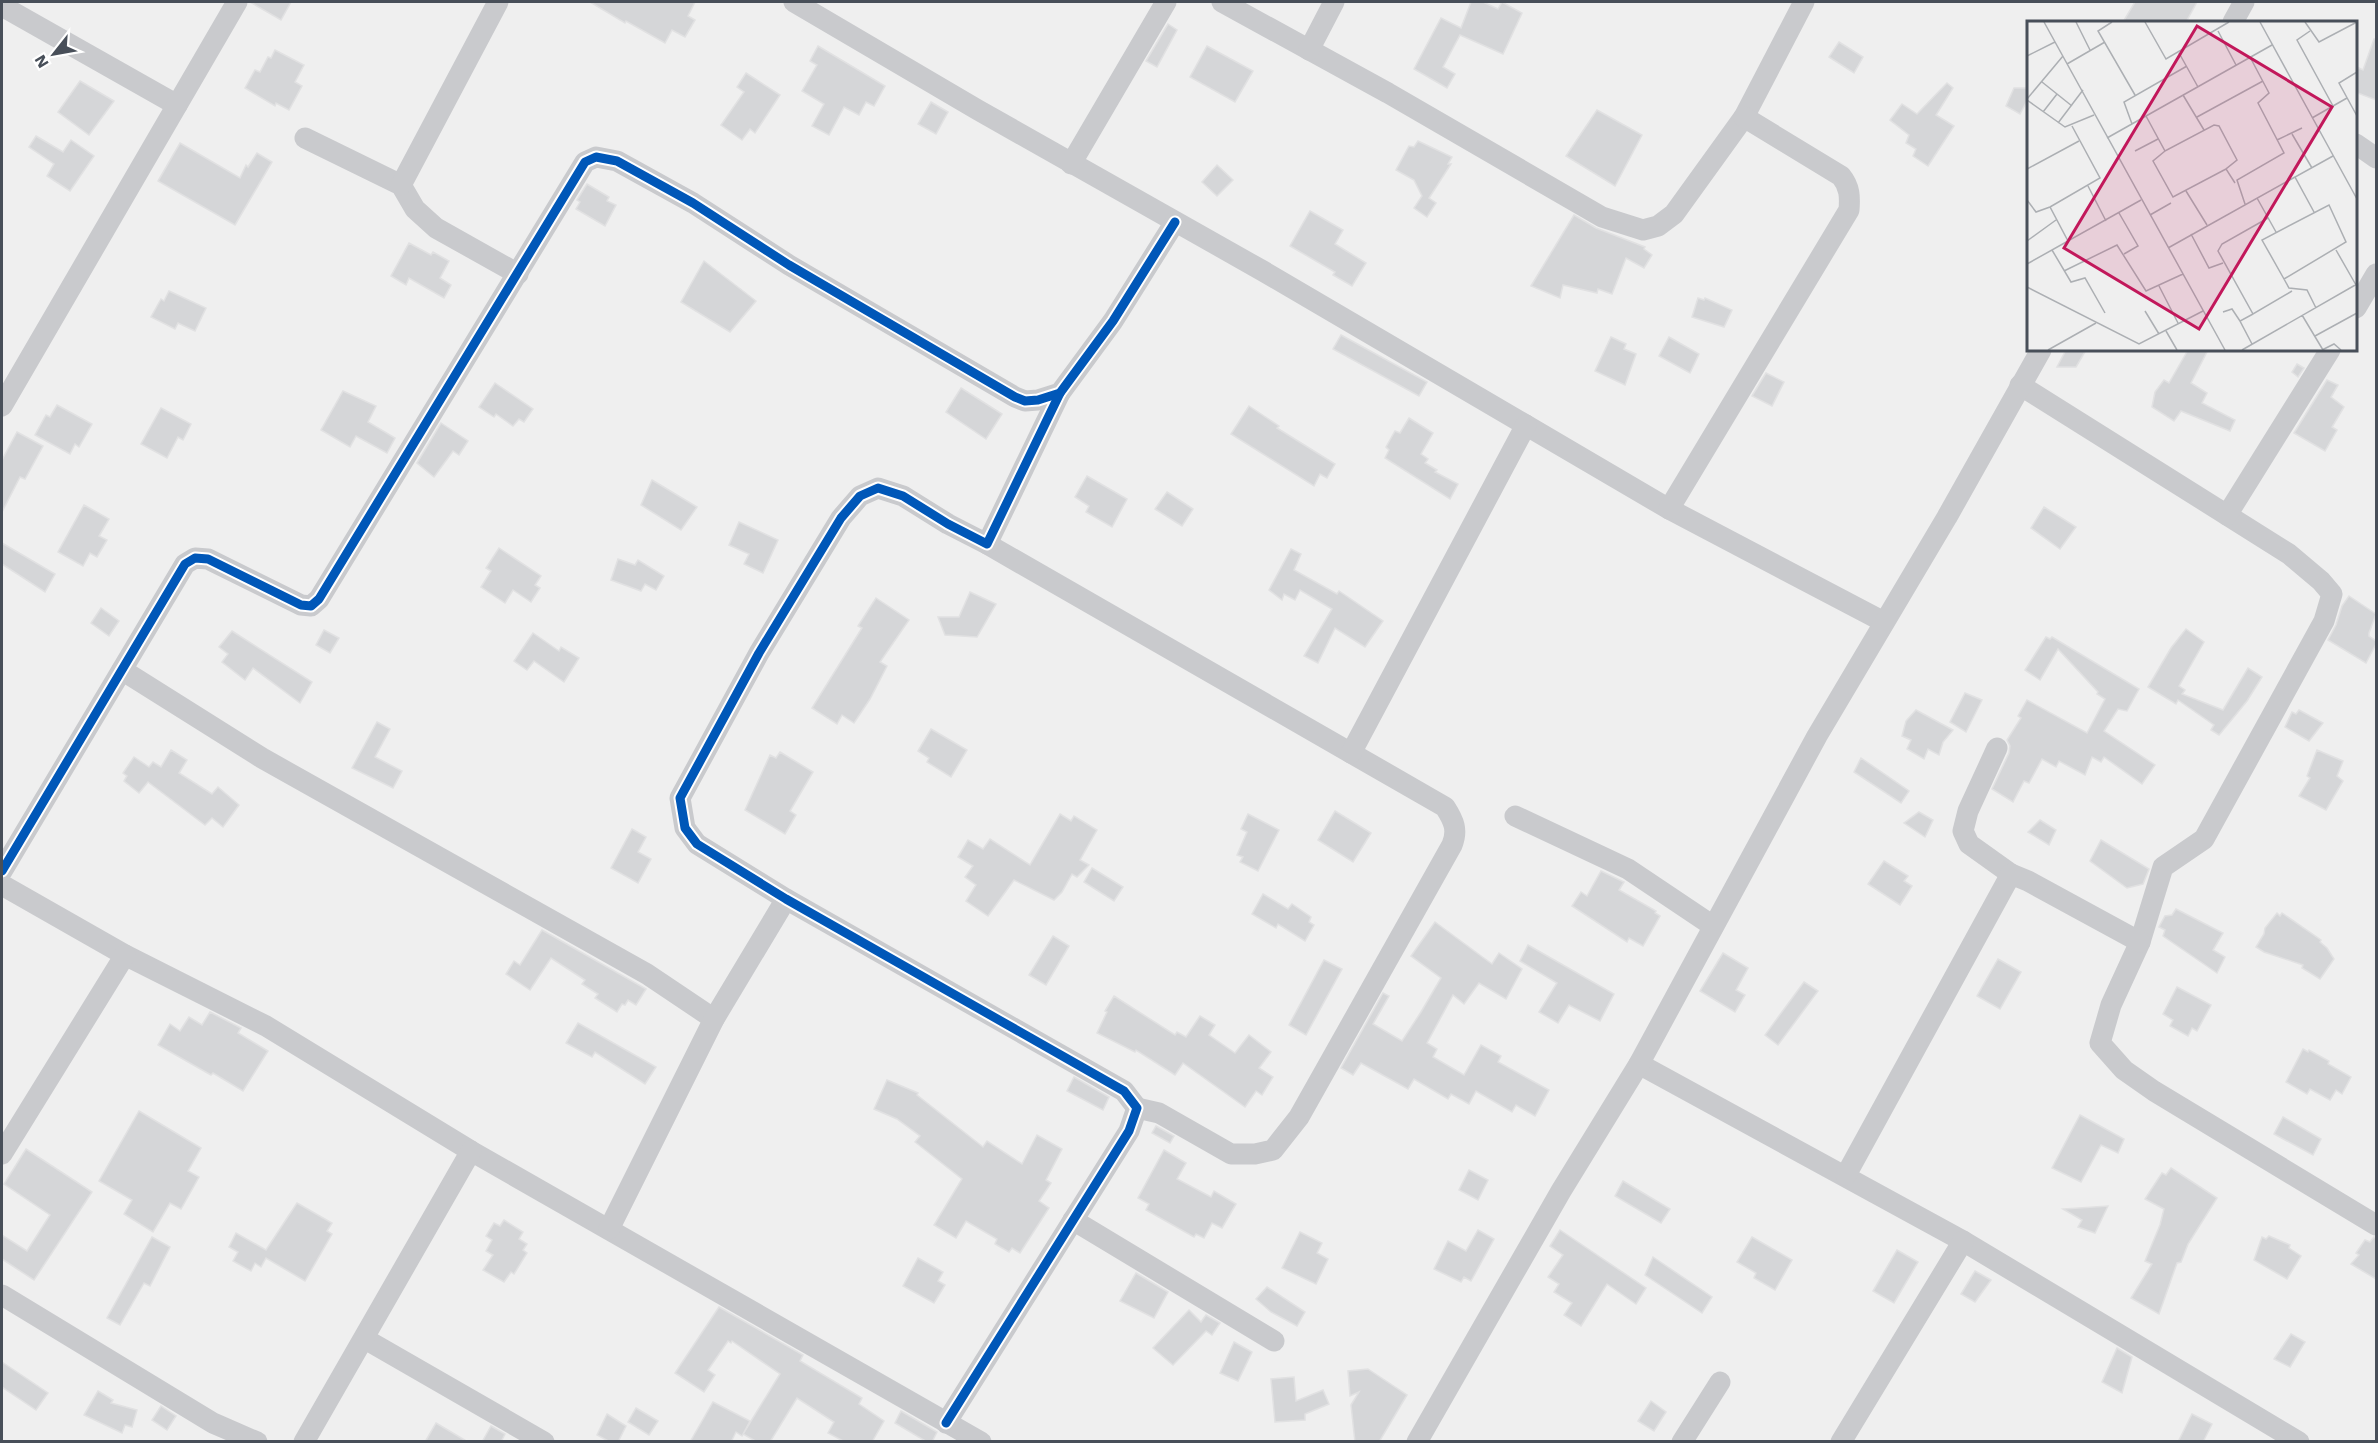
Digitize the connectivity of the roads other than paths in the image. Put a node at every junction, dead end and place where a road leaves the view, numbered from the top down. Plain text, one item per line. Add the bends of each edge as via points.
1 (237, 2) edge
2 (498, 2) edge
3 (794, 2) edge
4 (1166, 2) edge
5 (1222, 2) edge
6 (1334, 2) edge
7 (1804, 2) edge
8 (2244, 2) edge
9 (2, 6) edge
10 (2234, 21) edge
11 (1309, 50) junction
12 (177, 105) junction
13 (1744, 117) junction
14 (304, 138) dead end
15 (2357, 145) edge
16 (2376, 158) edge
17 (1071, 164) junction
18 (401, 185) junction
19 (1175, 222) junction
20 (518, 274) junction
21 (2376, 274) edge
22 (2357, 305) edge
23 (2040, 351) edge
24 (2329, 351) edge
25 (2020, 385) junction
26 (1060, 393) junction
27 (2, 406) edge
28 (1526, 425) junction
29 (1669, 509) junction
30 (2227, 515) junction
31 (987, 544) junction
32 (1884, 622) junction
33 (122, 670) junction
34 (1997, 748) dead end
35 (1351, 753) junction
36 (1515, 816) dead end
37 (2, 871) edge
38 (2011, 874) junction
39 (2, 885) edge
40 (786, 899) junction
41 (1713, 926) junction
42 (2140, 942) junction
43 (125, 955) junction
44 (714, 1019) junction
45 (1639, 1064) junction
46 (1137, 1108) junction
47 (471, 1151) junction
48 (2, 1154) edge
49 (1846, 1175) junction
50 (1073, 1220) junction
51 (2376, 1225) edge
52 (609, 1229) junction
53 (1963, 1241) junction
54 (2, 1295) edge
55 (365, 1339) junction
56 (1274, 1341) dead end
57 (1720, 1382) dead end
58 (946, 1423) junction
59 (257, 1442) edge
60 (304, 1442) edge
61 (544, 1442) edge
62 (981, 1442) edge
63 (1417, 1442) edge
64 (1682, 1442) edge
65 (1841, 1442) edge
66 (2299, 1442) edge

1 - 12 street
2 - 18 street
3 - 17 street
4 - 17 street
5 - 11 street
6 - 11 street
7 - 13 street
8 - 10 street
9 - 12 street
11 - 13 street via 1602,217 1643,230 1658,226 1674,214
12 - 27 street
13 - 29 street via 1841,176 1850,196 1848,210
14 - 18 street
15 - 16 street
17 - 19 street
18 - 20 street via 415,209 436,228
19 - 26 street via 1113,321
19 - 28 street
20 - 26 street via 585,162 596,157 617,161 1014,397 1038,400
20 - 33 street via 319,599 311,606 301,605 208,559 195,558 185,564
21 - 22 street
23 - 25 street
24 - 30 street
25 - 30 street
25 - 32 street
26 - 31 street
28 - 29 street
28 - 35 street
29 - 32 street
30 - 42 street via 2289,554 2332,594 2324,621 2204,839 2163,867
31 - 35 street
31 - 40 street via 903,496 878,488 860,496 841,518 759,653 680,798 685,828 697,844
32 - 41 street
33 - 37 street
33 - 44 street via 262,758 647,974
34 - 38 street via 1963,831 1969,844
35 - 46 street via 1445,807 1455,824 1455,836 1299,1118 1273,1150 1231,1154 1159,1113
36 - 41 street via 1628,869
38 - 42 street
38 - 49 street
39 - 43 street
40 - 44 street
40 - 46 street via 1124,1091
41 - 45 street
42 - 51 street via 2111,1005 2100,1043 2124,1070 2154,1091
43 - 47 street via 266,1026
43 - 48 street
44 - 52 street
45 - 49 street
45 - 63 street
46 - 50 street via 1129,1131
47 - 52 street
47 - 55 street
49 - 53 street
50 - 56 street
50 - 58 street
52 - 58 street
53 - 65 street
53 - 66 street
54 - 59 street via 213,1424
55 - 60 street
55 - 61 street
57 - 64 street
58 - 62 street

